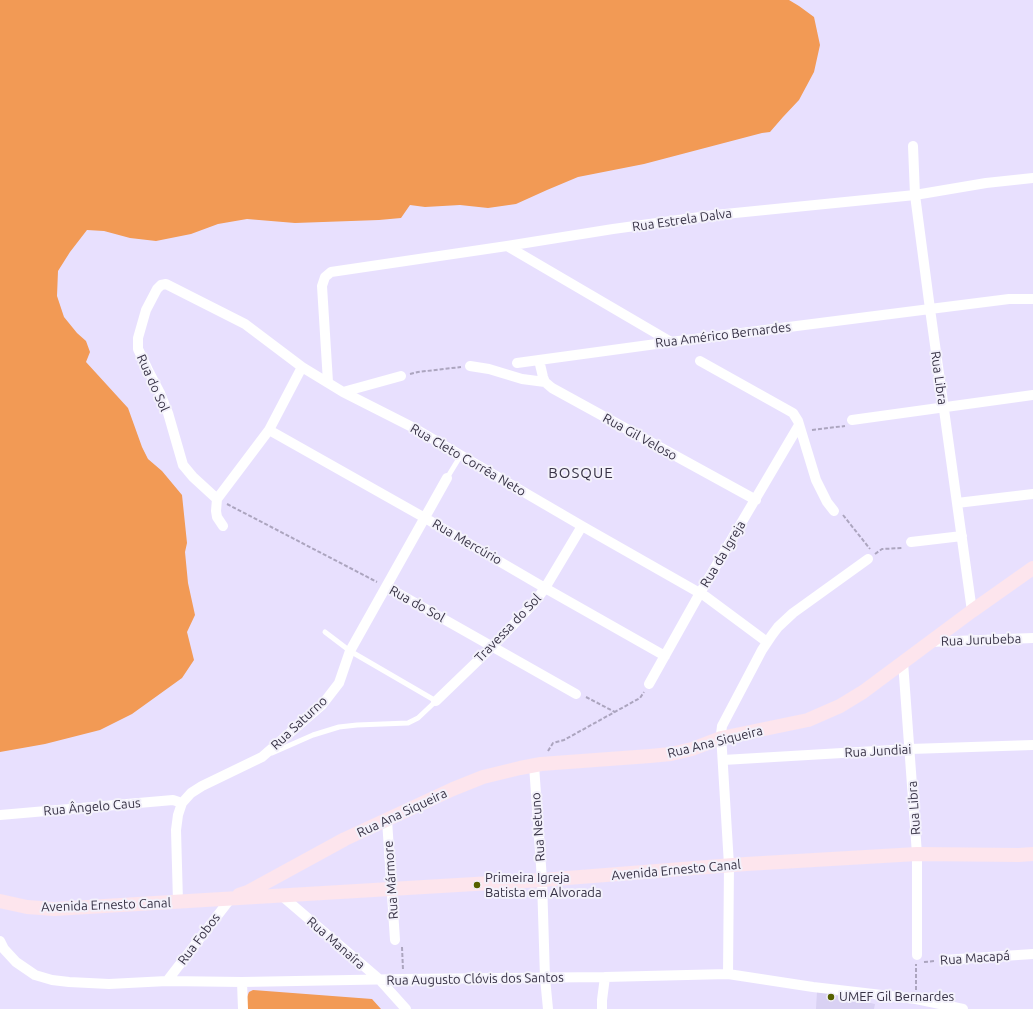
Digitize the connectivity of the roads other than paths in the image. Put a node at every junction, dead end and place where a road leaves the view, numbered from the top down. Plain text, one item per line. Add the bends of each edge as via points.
1 (913, 146) dead end
2 (1033, 178) edge
3 (915, 195) junction
4 (507, 246) junction
5 (166, 284) joint
6 (1033, 299) edge
7 (930, 309) junction
8 (671, 342) junction
9 (539, 360) junction
10 (700, 361) dead end
11 (517, 363) dead end
12 (470, 366) road end
13 (302, 367) junction
14 (401, 376) road end
15 (328, 382) junction
16 (545, 382) junction
17 (343, 392) junction
18 (1033, 395) edge
19 (943, 407) junction
20 (852, 420) dead end
21 (799, 425) junction
22 (268, 430) junction
23 (461, 456) junction
24 (447, 478) joint
25 (1033, 494) edge
26 (217, 499) junction
27 (756, 500) junction
28 (957, 503) junction
29 (834, 511) road end
30 (425, 518) junction
31 (223, 526) dead end
32 (582, 526) junction
33 (962, 536) junction
34 (908, 545) road end
35 (871, 557) road end
36 (1033, 568) edge
37 (387, 587) junction
38 (545, 588) junction
39 (700, 593) junction
40 (972, 611) junction
41 (324, 632) dead end
42 (1033, 638) edge
43 (767, 642) junction
44 (929, 642) junction
45 (492, 647) junction
46 (350, 651) junction
47 (664, 656) junction
48 (903, 662) junction
49 (649, 684) dead end
50 (576, 694) road end
51 (436, 701) junction
52 (721, 738) junction
53 (1033, 745) edge
54 (910, 749) junction
55 (262, 758) junction
56 (723, 760) junction
57 (541, 764) junction
58 (182, 803) junction
59 (0, 815) edge
60 (387, 820) junction
61 (917, 854) junction
62 (1033, 854) edge
63 (1019, 855) junction
64 (1033, 861) edge
65 (298, 864) junction
66 (729, 865) junction
67 (277, 876) junction
68 (542, 880) junction
69 (291, 882) junction
70 (392, 890) junction
71 (319, 894) junction
72 (282, 896) junction
73 (230, 898) junction
74 (0, 901) edge
75 (178, 902) junction
76 (0, 941) edge
77 (399, 944) road end
78 (1033, 954) edge
79 (917, 959) road end
80 (944, 960) road end
81 (728, 974) junction
82 (545, 978) junction
83 (605, 978) junction
84 (379, 980) junction
85 (167, 981) junction
86 (242, 982) junction
87 (243, 1009) edge
88 (406, 1009) edge
89 (548, 1009) edge
90 (602, 1009) edge
91 (963, 1009) edge

1 - 3 street, Rua Libra
2 - 3 street, Rua Estrela Dalva
3 - 4 street, Rua Estrela Dalva via 715,215
3 - 7 street, Rua Libra
4 - 8 street
4 - 15 street, Rua Estrela Dalva via 332,272 325,277 322,286
5 - 13 street, Rua Cleto Corrêa Neto via 246,324
5 - 26 street, Rua do Sol via 157,288 146,310 140,327 138,349 168,413 183,465
6 - 7 street, Rua Américo Bernardes via 1009,299
7 - 8 street, Rua Américo Bernardes
7 - 19 street, Rua Libra
8 - 9 street, Rua Américo Bernardes
9 - 11 street, Rua Américo Bernardes
9 - 16 street
10 - 21 street via 790,411 796,416
12 - 16 street via 490,369 522,380
13 - 15 street, Rua Cleto Corrêa Neto
13 - 22 street
14 - 17 street
15 - 17 street, Rua Cleto Corrêa Neto
16 - 27 street, Rua Gil Veloso via 556,391
17 - 23 street, Rua Cleto Corrêa Neto via 414,428
18 - 19 street
19 - 20 street
19 - 28 street, Rua Libra
21 - 27 street, Rua da Igreja
21 - 29 street via 816,480
22 - 26 street
22 - 30 street, Rua Mercúrio
23 - 24 lane, Rua Saturno
23 - 32 street, Rua Cleto Corrêa Neto
24 - 30 street, Rua Saturno
25 - 28 street
26 - 31 street via 217,517
27 - 39 street, Rua da Igreja
28 - 33 street, Rua Libra
30 - 37 street, Rua Saturno
30 - 38 street, Rua Mercúrio
32 - 38 street, Travessa do Sol
32 - 39 street, Rua Cleto Corrêa Neto
33 - 34 street
33 - 40 street, Rua Libra
35 - 43 street via 793,613
36 - 40 street, Rua Ana Siqueira
37 - 45 street, Rua do Sol
37 - 46 street, Rua Saturno
38 - 45 street, Travessa do Sol
38 - 47 street, Rua Mercúrio
39 - 43 street, Rua Cleto Corrêa Neto
39 - 47 street, Rua da Igreja
40 - 44 street, Rua Ana Siqueira
41 - 46 lane
42 - 44 street, Rua Jurubeba
43 - 52 street via 724,721
44 - 48 street, Rua Ana Siqueira
45 - 50 street, Rua do Sol
45 - 51 street, Travessa do Sol
46 - 51 lane
46 - 55 street, Rua Saturno via 339,683 322,705
47 - 49 street, Rua da Igreja
48 - 52 street, Rua Ana Siqueira via 846,703 808,720
48 - 54 street, Rua Libra
51 - 55 lane, Travessa do Sol via 418,718 408,723 339,727 313,735
52 - 56 street
52 - 57 street, Rua Ana Siqueira via 666,755
53 - 54 street, Rua Jundiai
54 - 56 street, Rua Jundiai
54 - 61 street, Rua Libra
55 - 58 street, Rua Saturno via 202,786
56 - 66 street
57 - 60 street, Rua Ana Siqueira via 499,772 473,781
57 - 68 street, Rua Netuno
58 - 59 street, Rua Ângelo Caus via 173,800
58 - 75 street via 176,830
60 - 65 street, Rua Ana Siqueira
60 - 70 street, Rua Mármore
61 - 63 street, Avenida Ernesto Canal
61 - 66 street, Avenida Ernesto Canal
61 - 79 street, Rua Libra
62 - 63 street, Avenida Ernesto Canal
63 - 64 street
65 - 67 street, Rua Ana Siqueira
65 - 69 street via 291,872
66 - 68 street, Avenida Ernesto Canal
66 - 81 street
67 - 69 street via 286,876
67 - 72 street via 271,885 276,894
67 - 73 street, Avenida Ernesto Canal via 248,892
68 - 70 street, Avenida Ernesto Canal
68 - 82 street, Rua Netuno
69 - 71 street, Avenida Ernesto Canal via 301,891
69 - 72 street via 290,893
70 - 71 street, Avenida Ernesto Canal
70 - 77 street, Rua Mármore
71 - 72 street, Avenida Ernesto Canal
72 - 73 street, Avenida Ernesto Canal
72 - 84 street, Rua Manaíra
73 - 75 street, Avenida Ernesto Canal
73 - 85 street, Rua Fobos
74 - 75 street, Avenida Ernesto Canal via 54,909
76 - 85 street, Rua Augusto Clóvis dos Santos via 16,962 35,975 52,980 109,984
78 - 80 street, Rua Macapá
81 - 83 street, Rua Augusto Clóvis dos Santos
81 - 91 street, Rua Augusto Clóvis dos Santos via 916,999
82 - 83 street, Rua Augusto Clóvis dos Santos
82 - 84 street, Rua Augusto Clóvis dos Santos
82 - 89 street, Rua Netuno
83 - 90 street
84 - 86 street, Rua Augusto Clóvis dos Santos
84 - 88 street, Rua Manaíra
85 - 86 street, Rua Augusto Clóvis dos Santos
86 - 87 street

